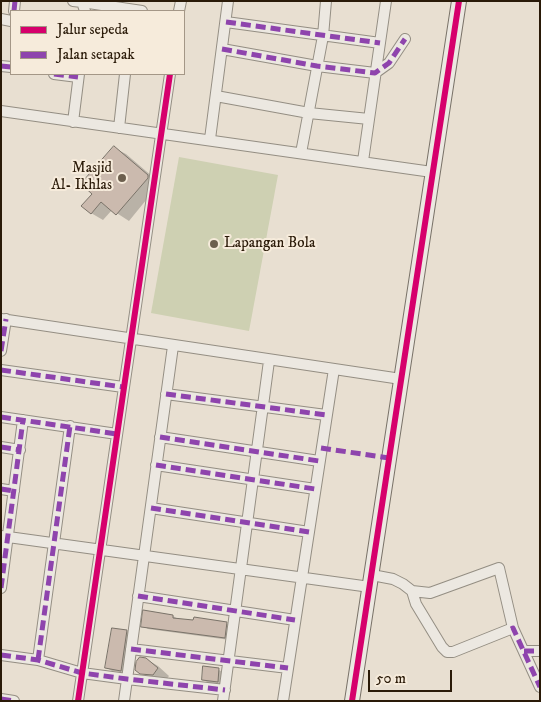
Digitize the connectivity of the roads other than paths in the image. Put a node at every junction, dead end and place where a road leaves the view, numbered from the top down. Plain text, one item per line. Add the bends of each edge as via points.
1 (228, 1) edge
2 (326, 1) edge
3 (386, 1) edge
4 (459, 1) edge
5 (80, 5) edge
6 (127, 10) edge
7 (226, 22) junction
8 (322, 36) junction
9 (405, 39) dead end
10 (380, 43) junction
11 (222, 49) junction
12 (317, 66) junction
13 (376, 73) junction
14 (126, 75) edge
15 (170, 75) edge
16 (78, 76) edge
17 (216, 96) junction
18 (1, 111) edge
19 (309, 113) junction
20 (369, 119) junction
21 (73, 122) junction
22 (119, 128) junction
23 (161, 134) junction
24 (210, 139) junction
25 (300, 153) junction
26 (363, 161) junction
27 (432, 172) junction
28 (4, 319) edge
29 (130, 339) junction
30 (173, 346) junction
31 (1, 351) edge
32 (269, 360) junction
33 (334, 369) junction
34 (1, 370) edge
35 (400, 379) junction
36 (124, 387) junction
37 (166, 394) junction
38 (263, 408) junction
39 (326, 416) junction
40 (1, 417) edge
41 (24, 420) junction
42 (70, 426) junction
43 (117, 434) junction
44 (160, 436) junction
45 (1, 447) edge
46 (20, 450) junction
47 (257, 452) junction
48 (319, 461) junction
49 (156, 465) junction
50 (253, 480) junction
51 (315, 489) junction
52 (1, 490) edge
53 (14, 491) junction
54 (151, 508) junction
55 (247, 523) junction
56 (308, 532) junction
57 (5, 537) edge
58 (54, 544) junction
59 (101, 550) junction
60 (144, 556) junction
61 (241, 569) junction
62 (302, 576) junction
63 (2, 581) edge
64 (371, 581) junction
65 (412, 592) junction
66 (138, 596) junction
67 (235, 612) junction
68 (295, 620) junction
69 (513, 628) junction
70 (131, 649) junction
71 (524, 651) junction
72 (540, 651) edge
73 (1, 655) edge
74 (38, 660) junction
75 (228, 662) junction
76 (288, 668) junction
77 (82, 673) junction
78 (127, 680) junction
79 (540, 687) edge
80 (225, 690) junction
81 (1, 699) edge
82 (14, 701) edge
83 (78, 701) edge
84 (124, 701) edge
85 (223, 701) edge
86 (283, 701) edge
87 (352, 701) edge

1 - 7 street
2 - 8 street
3 - 10 street
4 - 27 street
5 - 6 street
7 - 8 street
7 - 11 street
8 - 10 street
8 - 12 street
9 - 13 street via 389,63
10 - 13 street
11 - 12 street
11 - 17 street
12 - 13 street
12 - 19 street
13 - 20 street
14 - 22 street
15 - 23 street
16 - 21 street
17 - 19 street
17 - 24 street
18 - 21 street
19 - 20 street
19 - 25 street
20 - 26 street
21 - 22 street
22 - 23 street
23 - 24 street
23 - 29 street
24 - 25 street
25 - 26 street
26 - 27 street
27 - 35 street
28 - 29 street
28 - 31 street
29 - 30 street
29 - 36 street
30 - 32 street
30 - 37 street
32 - 33 street
32 - 38 street
33 - 35 street
33 - 39 street
34 - 36 street
35 - 64 street
36 - 43 street
37 - 38 street
37 - 44 street
38 - 39 street
38 - 47 street
39 - 48 street
40 - 41 street
41 - 42 street
41 - 46 street
42 - 43 street
42 - 58 street
43 - 59 street
44 - 47 street
44 - 49 street
45 - 46 street
46 - 53 street
47 - 48 street
47 - 50 street
48 - 51 street
49 - 50 street
49 - 54 street
50 - 51 street
50 - 55 street
51 - 56 street
52 - 53 street
53 - 57 street
54 - 55 street
54 - 60 street
55 - 56 street
55 - 61 street
56 - 62 street
57 - 58 street
57 - 63 street
58 - 59 street
58 - 74 street
59 - 60 street
59 - 77 street
60 - 61 street
60 - 66 street
61 - 62 street
61 - 67 street
62 - 64 street
62 - 68 street
64 - 65 street via 393,579
64 - 87 street
65 - 69 street via 416,604 447,652
65 - 69 street via 430,593 499,568
66 - 67 street
66 - 70 street
67 - 68 street
67 - 75 street
68 - 76 street
69 - 71 street
70 - 75 street
70 - 78 street
71 - 72 street
71 - 79 street
73 - 74 street
74 - 77 street
75 - 76 street
75 - 80 street
76 - 86 street
77 - 78 street
77 - 83 street
78 - 80 street
78 - 84 street
80 - 85 street
81 - 82 street

